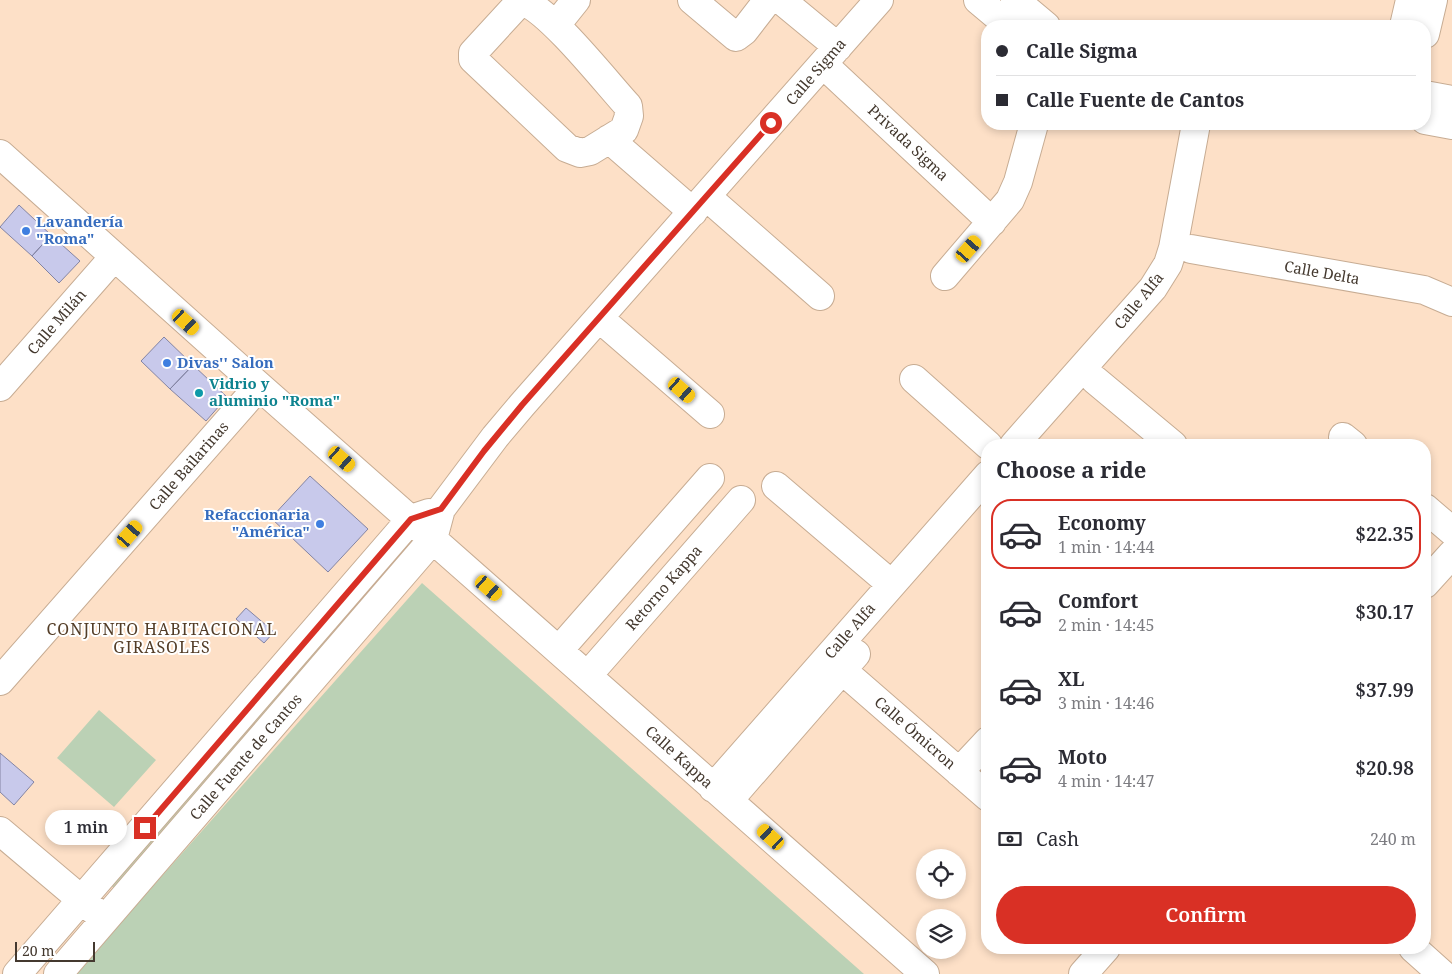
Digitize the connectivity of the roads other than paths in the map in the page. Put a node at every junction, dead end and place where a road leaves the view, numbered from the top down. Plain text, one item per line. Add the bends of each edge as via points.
1 (576, 0) edge
2 (768, 0) edge
3 (781, 0) edge
4 (880, 0) edge
5 (978, 0) edge
6 (1015, 0) edge
7 (1410, 0) edge
8 (1432, 0) edge
9 (701, 3) edge
10 (1002, 20) edge
11 (1039, 20) edge
12 (1405, 20) edge
13 (1428, 20) edge
14 (556, 26) junction
15 (830, 55) junction
16 (1431, 96) edge
17 (1452, 100) edge
18 (1431, 121) edge
19 (1452, 125) edge
20 (1032, 130) edge
21 (1195, 130) edge
22 (1213, 130) edge
23 (610, 139) junction
24 (0, 154) edge
25 (700, 204) junction
26 (992, 222) junction
27 (1191, 249) junction
28 (114, 257) junction
29 (945, 276) dead end
30 (820, 296) dead end
31 (1452, 302) edge
32 (599, 318) junction
33 (914, 379) dead end
34 (1095, 380) junction
35 (259, 386) junction
36 (0, 387) edge
37 (710, 414) dead end
38 (981, 439) edge
39 (1019, 439) edge
40 (1043, 439) edge
41 (1165, 439) edge
42 (710, 478) dead end
43 (981, 485) edge
44 (776, 486) dead end
45 (741, 500) dead end
46 (441, 509) junction
47 (981, 511) edge
48 (1431, 513) edge
49 (411, 519) junction
50 (1452, 532) edge
51 (433, 538) junction
52 (938, 545) junction
53 (1452, 554) edge
54 (1431, 577) edge
55 (891, 584) junction
56 (559, 650) junction
57 (842, 670) junction
58 (588, 675) junction
59 (0, 681) edge
60 (981, 748) edge
61 (959, 772) junction
62 (981, 791) edge
63 (721, 794) junction
64 (0, 831) edge
65 (82, 900) junction
66 (106, 920) junction
67 (1101, 954) edge
68 (1419, 954) edge
69 (17, 974) edge
70 (58, 974) edge
71 (925, 974) edge
72 (1083, 974) edge
73 (1442, 974) edge

1 - 14 street
2 - 9 street via 736,37
3 - 15 street, Privada Sigma
4 - 15 street, Calle Sigma
5 - 10 street
6 - 11 street
7 - 12 street
8 - 13 street
14 - 23 street via 628,106 629,116 624,130
14 - 23 street via 531,5 518,4 473,53 474,58 568,148 580,153 590,151
15 - 25 street, Calle Sigma
15 - 26 street, Privada Sigma
16 - 17 street
18 - 19 street
20 - 26 street via 1018,182 1010,200
21 - 39 street, Calle Alfa via 1173,248 1161,276
22 - 27 street, Calle Alfa
23 - 25 street
24 - 28 street, Calle Kappa
25 - 30 street
25 - 32 street, Calle Sigma
26 - 29 street
27 - 31 street, Calle Delta via 1424,290
27 - 34 street, Calle Alfa via 1184,274 1176,286
28 - 35 street, Calle Kappa
28 - 36 street, Calle Milán
32 - 37 street
32 - 46 street, Calle Sigma via 495,437
33 - 38 street
34 - 40 street, Calle Alfa
34 - 41 street
35 - 49 street, Calle Kappa
35 - 59 street, Calle Bailarinas
42 - 56 street
43 - 52 street, Calle Alfa
44 - 55 street
45 - 58 street, Retorno Kappa
46 - 49 street
46 - 51 street
47 - 52 street, Calle Alfa
48 - 50 street
49 - 51 street, Calle Kappa
49 - 65 street, Calle Fuente de Cantos
51 - 56 street, Calle Kappa
51 - 66 street, Calle Fuente de Cantos
52 - 55 street, Calle Alfa
52 - 57 street, Calle Alfa
53 - 54 street
55 - 63 street, Calle Alfa
56 - 58 street, Calle Kappa
57 - 61 street, Calle Ómicron
57 - 63 street, Calle Alfa
58 - 63 street, Calle Kappa
60 - 61 street
61 - 62 street, Calle Ómicron
63 - 71 street, Calle Kappa
64 - 65 street
65 - 66 street
65 - 69 street, Calle Fuente de Cantos
66 - 70 street, Calle Fuente de Cantos
67 - 72 street
68 - 73 street

